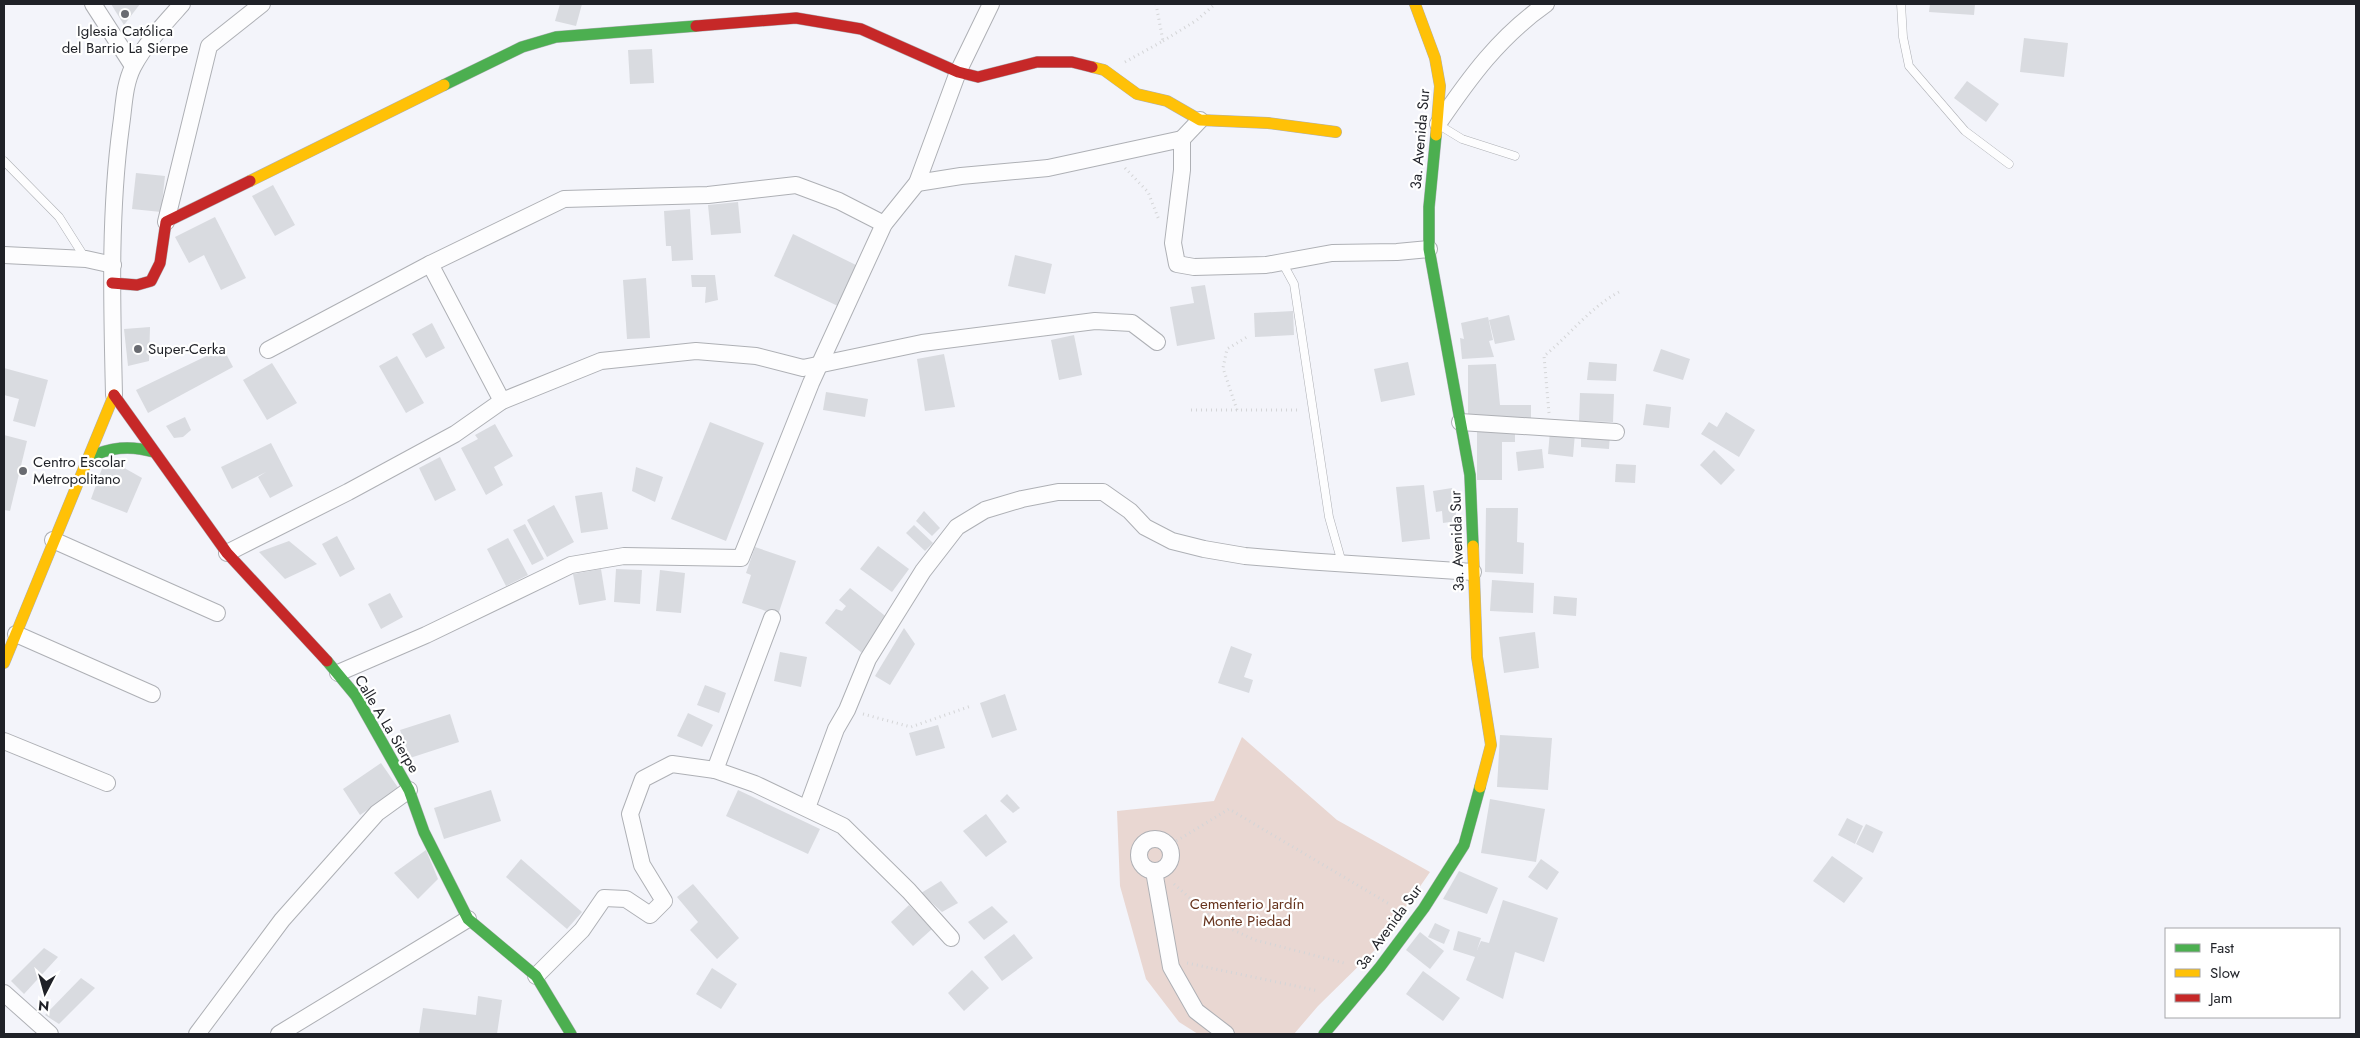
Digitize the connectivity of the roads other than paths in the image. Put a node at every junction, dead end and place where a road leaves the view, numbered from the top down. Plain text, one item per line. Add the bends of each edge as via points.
1 (93, 4) edge
2 (182, 4) edge
3 (262, 4) edge
4 (991, 4) edge
5 (1415, 4) edge
6 (1546, 4) edge
7 (1901, 4) edge
8 (133, 66) junction
9 (958, 72) junction
10 (1200, 120) junction
11 (1438, 124) junction
12 (1336, 132) dead end
13 (1182, 139) junction
14 (1515, 156) dead end
15 (4, 161) edge
16 (2009, 164) dead end
17 (917, 183) junction
18 (166, 222) junction
19 (884, 224) junction
20 (1429, 249) junction
21 (4, 255) edge
22 (86, 259) junction
23 (1282, 262) junction
24 (112, 264) junction
25 (430, 264) junction
26 (112, 283) junction
27 (1157, 342) dead end
28 (268, 350) dead end
29 (820, 366) junction
30 (114, 395) junction
31 (502, 401) junction
32 (1460, 422) junction
33 (1616, 432) dead end
34 (154, 452) junction
35 (88, 458) junction
36 (53, 540) junction
37 (227, 553) junction
38 (1342, 563) junction
39 (1473, 572) junction
40 (216, 613) dead end
41 (772, 618) dead end
42 (16, 634) junction
43 (4, 663) edge
44 (338, 673) junction
45 (152, 694) dead end
46 (4, 741) edge
47 (715, 770) junction
48 (107, 783) dead end
49 (409, 790) junction
50 (807, 808) junction
51 (1157, 871) junction
52 (468, 919) junction
53 (951, 938) dead end
54 (536, 976) junction
55 (4, 993) edge
56 (50, 1034) edge
57 (197, 1034) edge
58 (279, 1034) edge
59 (570, 1034) edge
60 (1226, 1034) edge
61 (1324, 1034) edge

1 - 8 street
2 - 8 street
3 - 18 street via 209,46
4 - 9 street
5 - 11 street, 3a. Avenida Sur via 1435,58 1440,86
6 - 11 street via 1518,24 1467,80
7 - 16 lane via 1909,66 1965,131
8 - 24 street via 127,83 116,165
9 - 10 street via 978,77 1037,62 1072,62 1104,70 1137,94 1166,102
9 - 17 street
9 - 18 street via 861,29 796,18 556,37 522,46
10 - 12 street via 1250,121
10 - 13 street
11 - 14 lane via 1462,139
11 - 20 street, 3a. Avenida Sur via 1429,207
13 - 17 street via 1048,168
13 - 23 street via 1182,170 1173,243 1177,264 1194,267
15 - 22 lane via 58,217
17 - 19 street
18 - 26 street via 157,276 140,284
19 - 25 street via 839,201 796,185 708,195 564,200
19 - 29 street
20 - 23 street via 1332,253
20 - 32 street, 3a. Avenida Sur
21 - 22 street
22 - 24 street
23 - 38 lane via 1294,284 1329,517
24 - 26 street
25 - 28 street
25 - 31 street
26 - 30 street
27 - 29 street via 1132,323 1095,321 922,343
29 - 31 street via 804,368 756,356 696,351 601,361
29 - 44 street via 741,558 624,556 571,566
30 - 34 street, Calle A La Sierpe
30 - 35 street
31 - 37 street via 455,434
32 - 33 street
32 - 39 street, 3a. Avenida Sur via 1470,475
34 - 35 street via 120,446
34 - 37 street, Calle A La Sierpe
35 - 36 street
36 - 40 street
36 - 42 street
37 - 44 street, Calle A La Sierpe
38 - 39 street
38 - 50 street via 1244,556 1172,541 1145,527 1130,511 1103,492 1058,492 985,510 957,528 923,571 868,659 836,729
39 - 61 street, 3a. Avenida Sur via 1477,657 1492,745 1464,845 1380,968
41 - 47 street
42 - 43 street
42 - 45 street
44 - 49 street, Calle A La Sierpe via 356,696
46 - 48 street
47 - 50 street
47 - 54 street via 672,764 642,779 630,814 642,865 664,901 650,914 626,899 604,898 582,930
49 - 52 street, Calle A La Sierpe via 424,832
49 - 57 street via 377,813 288,914
50 - 53 street via 843,826
51 - 51 street via 1144,867 1140,858 1145,843 1154,840 1168,846 1170,861
51 - 60 street via 1171,967 1196,1011
52 - 54 street, Calle A La Sierpe
52 - 58 street
54 - 59 street, Calle A La Sierpe
55 - 56 street

